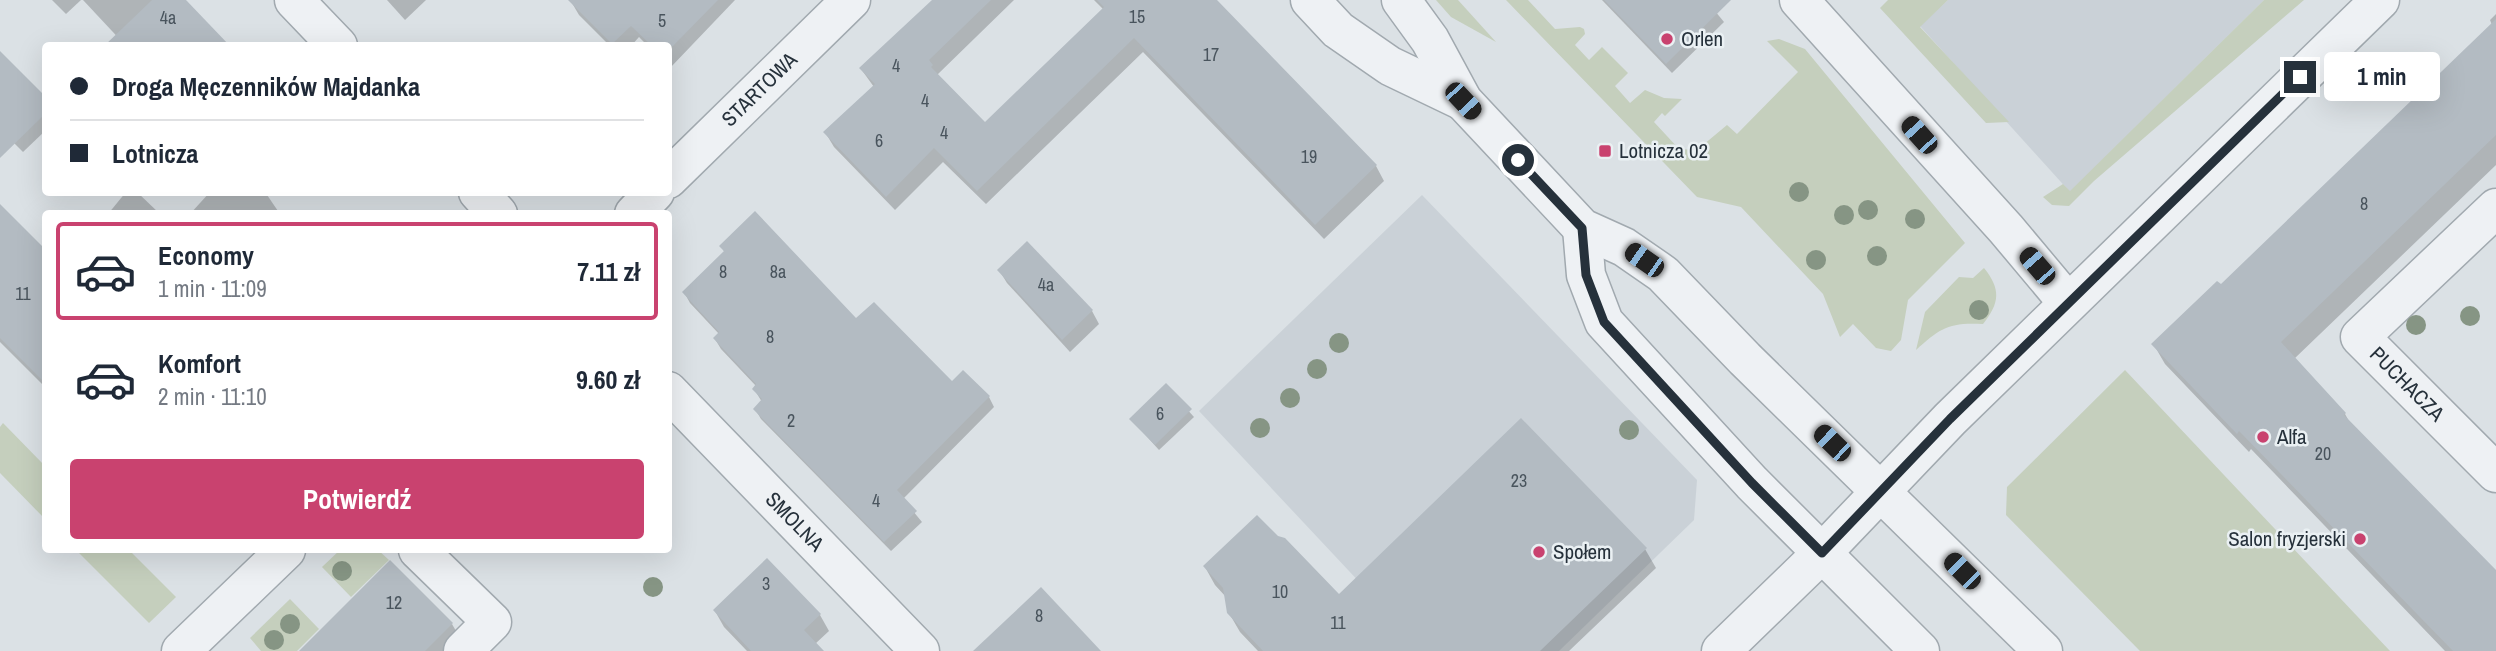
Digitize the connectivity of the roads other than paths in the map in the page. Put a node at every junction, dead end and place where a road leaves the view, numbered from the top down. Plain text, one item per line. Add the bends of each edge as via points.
1 (294, 0) edge
2 (851, 0) edge
3 (1310, 0) edge
4 (1401, 0) edge
5 (1799, 0) edge
6 (2380, 0) edge
7 (334, 42) edge
8 (1463, 101) junction
9 (672, 175) edge
10 (482, 196) edge
11 (651, 196) edge
12 (2496, 208) edge
13 (494, 210) edge
14 (638, 210) edge
15 (1582, 228) junction
16 (2068, 303) junction
17 (672, 395) edge
18 (2496, 473) edge
19 (1881, 491) junction
20 (283, 553) edge
21 (421, 553) edge
22 (1822, 553) junction
23 (181, 651) edge
24 (463, 651) edge
25 (920, 651) edge
26 (1721, 651) edge
27 (1920, 651) edge
28 (2043, 651) edge

1 - 7 street
2 - 9 street, STARTOWA
3 - 8 street via 1338,30 1390,66
4 - 8 street via 1430,40
5 - 16 street
6 - 16 street
8 - 15 street
10 - 13 street
11 - 14 street
12 - 18 street, PUCHACZA via 2360,337
15 - 19 street via 1624,247 1663,274
15 - 22 street via 1586,275 1604,322
16 - 19 street
17 - 25 street, SMOLNA
19 - 22 street
19 - 28 street
20 - 23 street
21 - 24 street via 492,622
22 - 26 street
22 - 27 street

